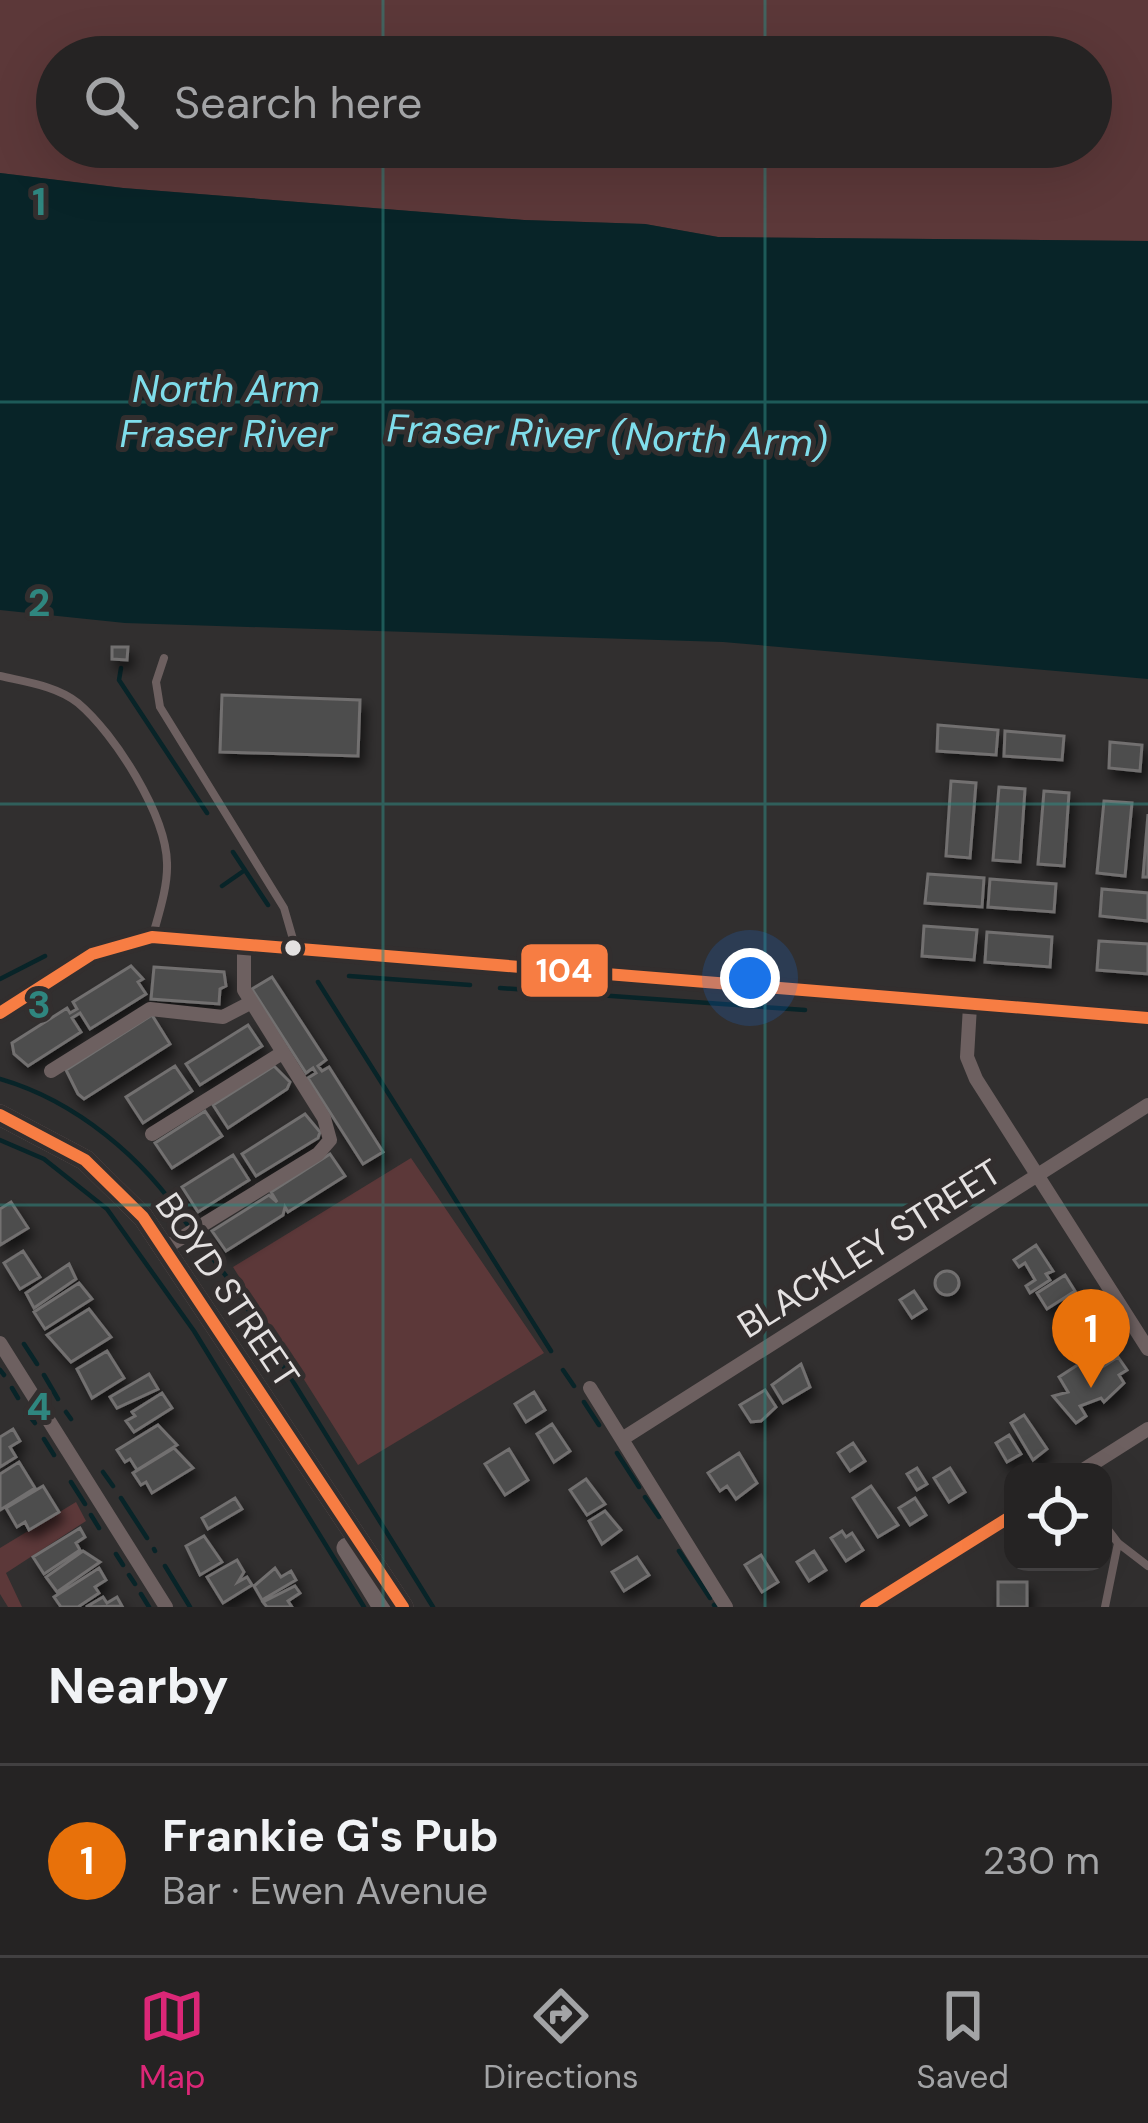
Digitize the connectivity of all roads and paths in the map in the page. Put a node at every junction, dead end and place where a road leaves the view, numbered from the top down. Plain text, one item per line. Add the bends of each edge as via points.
1 (164, 658) dead end
2 (0, 676) edge
3 (152, 937) junction
4 (244, 942) junction
5 (295, 946) junction
6 (250, 1003) junction
7 (970, 1006) junction
8 (0, 1013) edge
9 (1148, 1018) edge
10 (282, 1053) junction
11 (51, 1071) dead end
12 (1148, 1106) edge
13 (0, 1114) edge
14 (152, 1134) dead end
15 (1038, 1178) junction
16 (165, 1248) junction
17 (0, 1343) edge
18 (1148, 1348) edge
19 (590, 1388) dead end
20 (1148, 1429) edge
21 (622, 1439) junction
22 (1094, 1463) edge
23 (319, 1487) junction
24 (1004, 1521) edge
25 (1112, 1535) edge
26 (1118, 1543) junction
27 (1148, 1566) edge
28 (166, 1607) edge
29 (382, 1607) edge
30 (403, 1607) edge
31 (726, 1607) edge
32 (866, 1607) edge
33 (1105, 1607) edge

1 - 5 lane via 156,682 160,707 284,908
2 - 3 lane via 76,701 140,786 164,831 168,867
3 - 4 street
3 - 8 street via 92,954
4 - 5 street
4 - 6 street
5 - 7 street
6 - 10 street
6 - 11 street via 223,1017 150,1009
7 - 9 street
7 - 15 street via 967,1058
10 - 14 street
10 - 16 street via 330,1130 327,1147
12 - 15 street, BLACKLEY STREET
13 - 16 main road, BOYD STREET via 102,1173
15 - 18 street
15 - 21 street, BLACKLEY STREET
16 - 23 main road, BOYD STREET
17 - 28 street
19 - 21 street
20 - 22 street
21 - 31 street
23 - 29 main road, BOYD STREET
23 - 30 main road, BOYD STREET
24 - 32 street
25 - 26 lane
26 - 27 lane
26 - 33 lane

